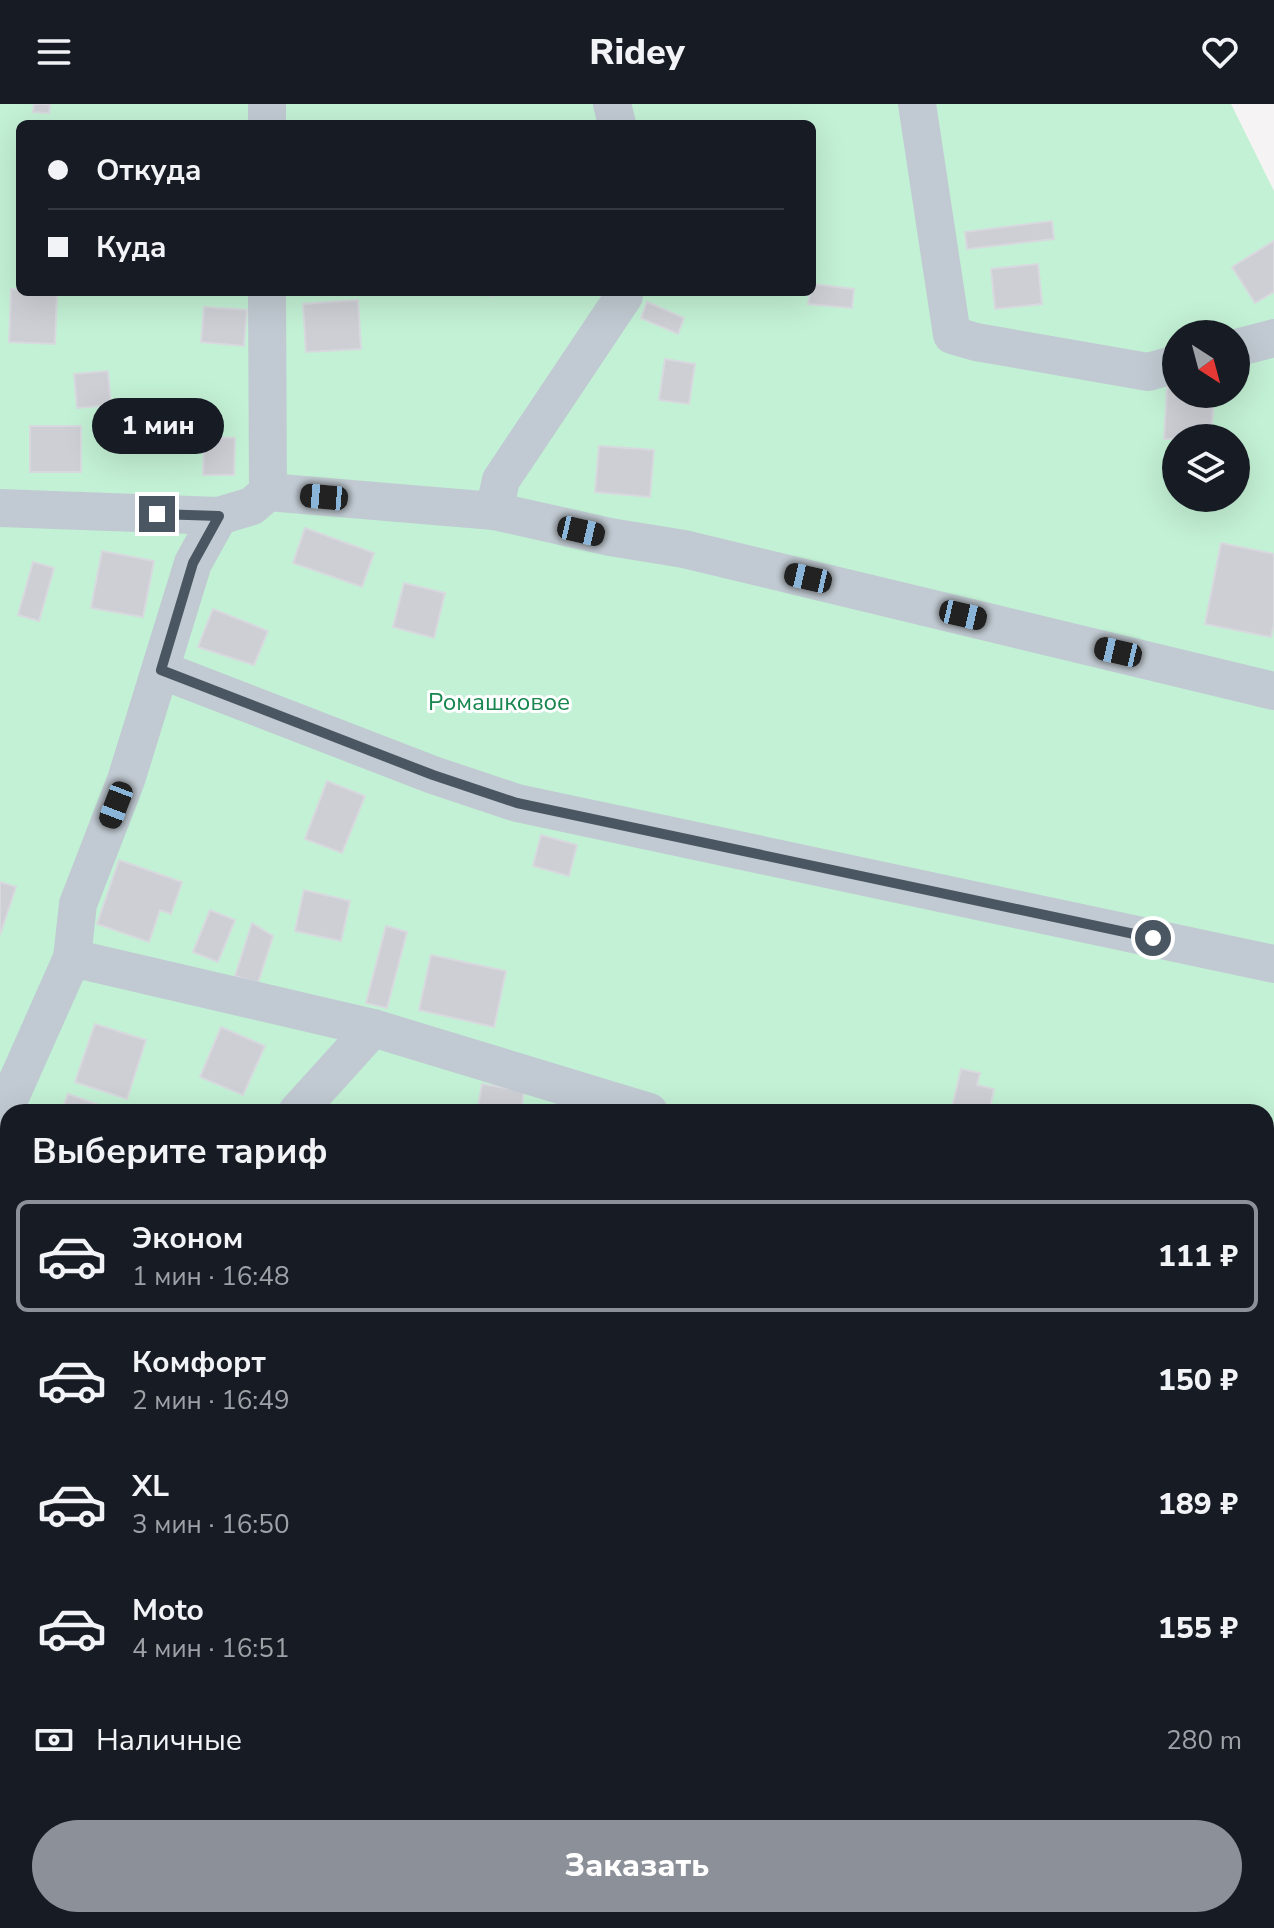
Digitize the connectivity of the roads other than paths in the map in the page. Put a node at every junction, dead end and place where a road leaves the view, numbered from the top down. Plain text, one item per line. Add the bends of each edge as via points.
1 (917, 104) edge
2 (267, 296) edge
3 (624, 296) edge
4 (1274, 338) edge
5 (1250, 344) edge
6 (1162, 368) edge
7 (268, 492) junction
8 (0, 508) edge
9 (494, 511) junction
10 (219, 516) junction
11 (161, 670) junction
12 (1274, 691) edge
13 (72, 958) junction
14 (1274, 964) edge
15 (373, 1028) junction
16 (7, 1104) edge
17 (304, 1104) edge
18 (623, 1104) edge

1 - 6 lane via 952,335 1148,372
2 - 7 lane
3 - 9 lane via 501,480
4 - 5 lane
7 - 9 lane
7 - 10 lane via 252,506
8 - 10 lane
9 - 12 lane via 684,549
10 - 11 lane via 193,563
11 - 13 lane via 78,904
11 - 14 lane via 517,803
13 - 15 lane
13 - 16 lane
15 - 17 lane
15 - 18 lane

